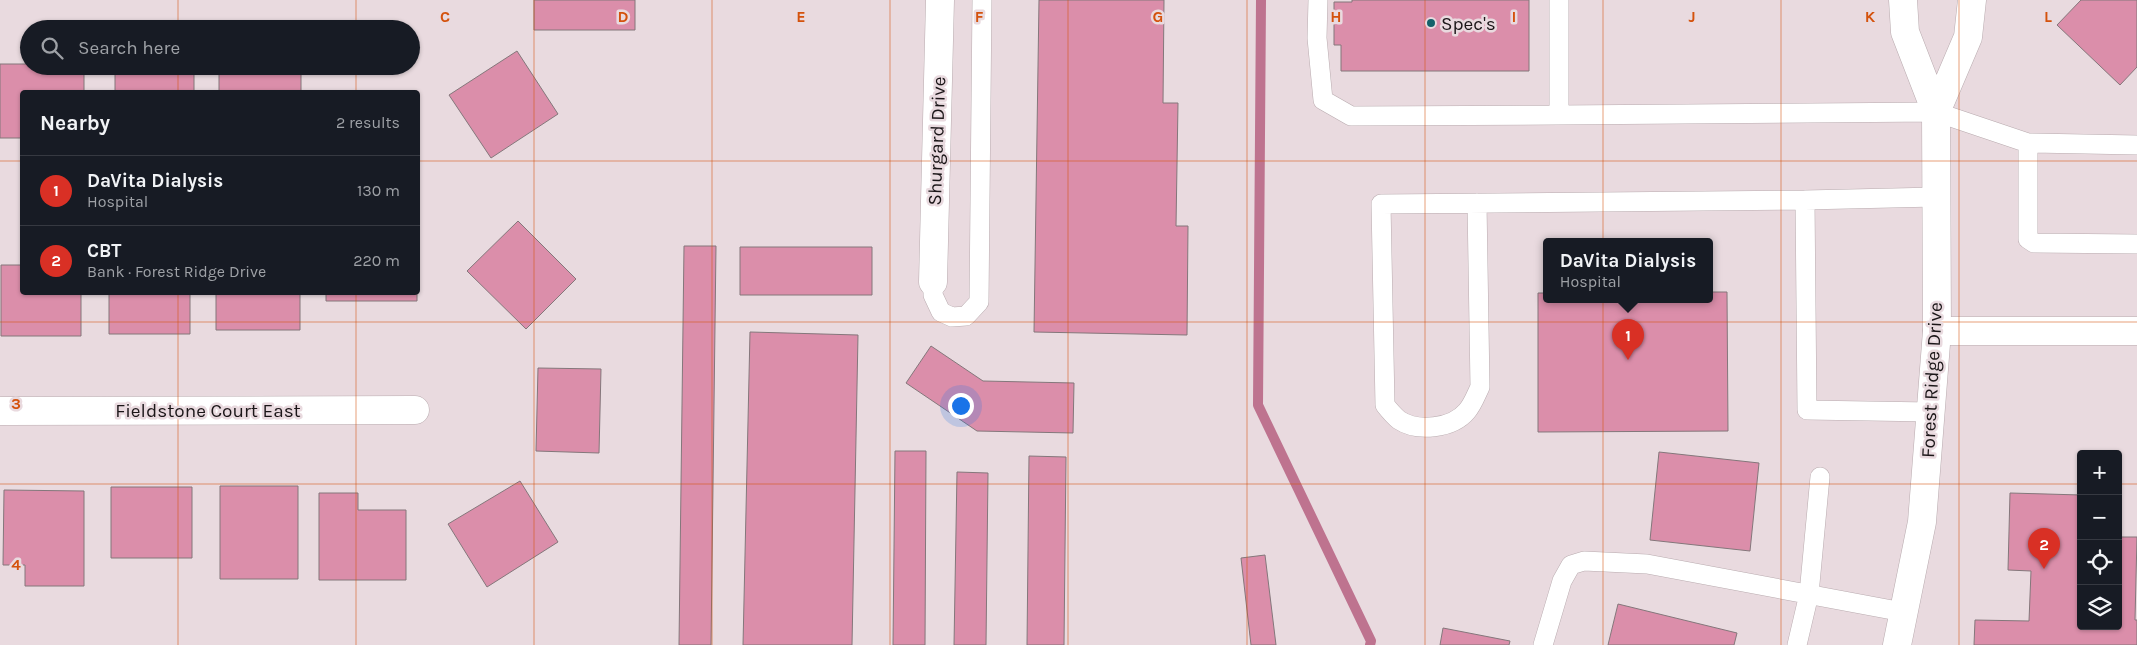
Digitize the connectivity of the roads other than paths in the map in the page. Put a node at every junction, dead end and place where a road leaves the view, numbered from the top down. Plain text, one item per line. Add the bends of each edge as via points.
1 (940, 0) edge
2 (982, 0) edge
3 (1318, 0) edge
4 (1559, 0) edge
5 (1903, 0) edge
6 (1972, 0) edge
7 (1936, 112) junction
8 (1559, 115) junction
9 (2028, 143) junction
10 (2137, 145) edge
11 (1936, 197) junction
12 (1805, 200) junction
13 (1477, 203) junction
14 (2137, 244) edge
15 (933, 282) joint
16 (1937, 331) junction
17 (2137, 331) edge
18 (415, 410) dead end
19 (0, 411) edge
20 (1930, 412) junction
21 (1820, 477) dead end
22 (1809, 594) junction
23 (1903, 612) junction
24 (1543, 645) edge
25 (1796, 645) edge
26 (1897, 645) edge

1 - 15 street, Shurgard Drive
2 - 15 lane via 979,302 966,316 952,317 941,312 933,295
3 - 8 lane via 1317,38 1324,100 1351,116
4 - 8 lane
5 - 7 street, Forest Ridge Drive via 1905,32
6 - 7 street, Forest Ridge Drive via 1968,37
7 - 8 lane
7 - 9 lane
7 - 11 street, Forest Ridge Drive
9 - 10 lane
9 - 14 lane via 2028,239 2034,243
11 - 12 lane
11 - 16 street, Forest Ridge Drive
12 - 13 lane
12 - 20 lane via 1807,410
13 - 13 lane via 1381,204 1385,405 1398,419 1419,428 1448,423 1466,413 1480,387
16 - 17 street
16 - 20 street, Forest Ridge Drive
18 - 19 street, Fieldstone Court East
20 - 23 street, Forest Ridge Drive via 1922,522
21 - 22 lane
22 - 23 lane
22 - 24 lane via 1647,564 1584,561 1571,565 1562,581
22 - 25 lane
23 - 26 street, Forest Ridge Drive

